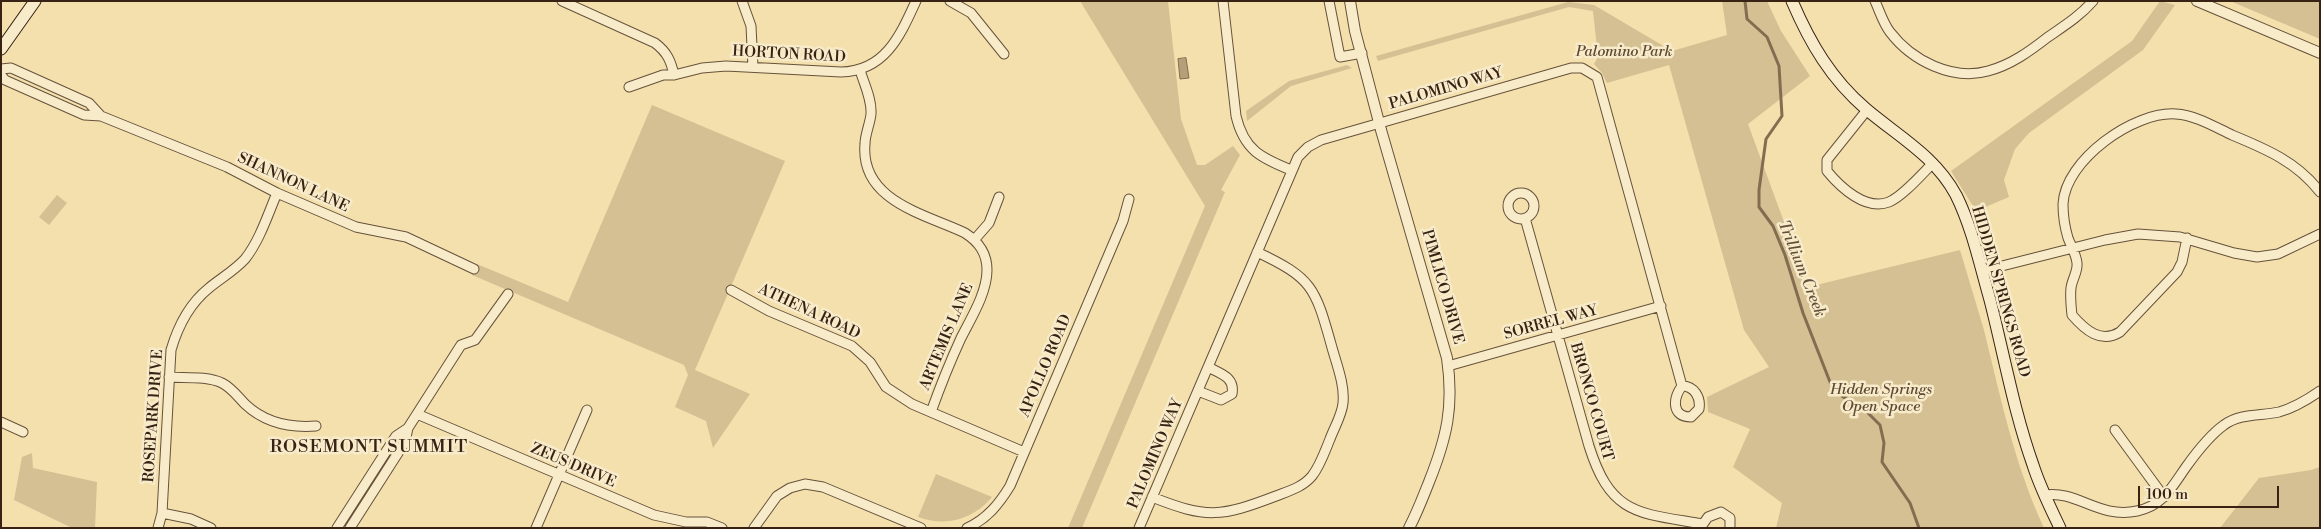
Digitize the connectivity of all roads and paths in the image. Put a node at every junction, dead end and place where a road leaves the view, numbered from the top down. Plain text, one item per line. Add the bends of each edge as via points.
1 (35, 1) edge
2 (562, 1) edge
3 (742, 1) edge
4 (916, 1) edge
5 (950, 1) edge
6 (1223, 1) edge
7 (1329, 1) edge
8 (1350, 1) edge
9 (1792, 1) edge
10 (1875, 1) edge
11 (2093, 1) edge
12 (2197, 1) edge
13 (1, 49) edge
14 (1362, 53) junction
15 (2320, 53) edge
16 (1004, 54) dead end
17 (753, 67) junction
18 (1, 69) edge
19 (860, 70) junction
20 (1, 75) edge
21 (674, 75) junction
22 (629, 87) dead end
23 (1867, 110) junction
24 (102, 116) junction
25 (1379, 122) junction
26 (1933, 163) junction
27 (1291, 170) junction
28 (277, 192) junction
29 (2320, 192) edge
30 (999, 197) dead end
31 (1129, 199) dead end
32 (1525, 218) dead end
33 (2320, 234) edge
34 (2187, 238) junction
35 (975, 239) junction
36 (2072, 248) junction
37 (1257, 252) junction
38 (474, 269) dead end
39 (1982, 271) junction
40 (731, 290) dead end
41 (508, 294) dead end
42 (1661, 306) junction
43 (1557, 335) junction
44 (1448, 366) junction
45 (1208, 367) junction
46 (169, 377) junction
47 (1682, 386) dead end
48 (1198, 391) junction
49 (2320, 391) edge
50 (587, 410) dead end
51 (931, 412) junction
52 (417, 414) junction
53 (1, 422) edge
54 (316, 426) dead end
55 (408, 428) junction
56 (2115, 430) dead end
57 (23, 432) dead end
58 (1024, 452) junction
59 (558, 475) junction
60 (2045, 495) junction
61 (1152, 497) junction
62 (2164, 498) junction
63 (162, 513) junction
64 (1704, 526) edge
65 (158, 528) edge
66 (211, 528) edge
67 (337, 528) edge
68 (350, 528) edge
69 (536, 528) edge
70 (722, 528) edge
71 (754, 528) edge
72 (921, 528) edge
73 (967, 528) edge
74 (1139, 528) edge
75 (1409, 528) edge
76 (1730, 528) edge
77 (2060, 528) edge

1 - 13 main road
2 - 21 street via 655,43 669,57
3 - 17 street via 751,26
4 - 19 street, HORTON ROAD via 895,44 880,60
5 - 16 street via 971,14
6 - 27 street via 1240,132 1256,153
7 - 14 street via 1340,57
8 - 14 street, PIMLICO DRIVE
9 - 23 main road, HIDDEN SPRINGS ROAD via 1817,53
10 - 11 street via 1889,31 1914,56 1957,73 1974,74 2009,64 2068,24
12 - 15 street
14 - 25 street, PIMLICO DRIVE
17 - 19 street, HORTON ROAD via 841,72
17 - 21 street, HORTON ROAD via 702,68
18 - 24 street, SHANNON LANE via 11,68 89,103
19 - 35 street via 871,114 864,146 866,162 877,185 896,203
20 - 24 street, SHANNON LANE via 5,80 84,115
21 - 22 street, HORTON ROAD via 663,75
23 - 26 main road, HIDDEN SPRINGS ROAD
23 - 26 street via 1827,160 1827,172 1844,188 1859,199 1872,203 1891,201
24 - 28 street, SHANNON LANE via 227,167
25 - 27 street, PALOMINO WAY via 1308,147
25 - 42 street, PALOMINO WAY via 1571,68 1588,71 1597,77
25 - 44 street, PIMLICO DRIVE
26 - 39 main road, HIDDEN SPRINGS ROAD via 1961,206
27 - 37 street, PALOMINO WAY
28 - 38 street, SHANNON LANE via 356,227 406,237
28 - 46 street, ROSEPARK DRIVE via 246,257 235,270 207,289 182,321 171,350
29 - 36 street via 2295,166 2272,152 2186,116 2155,115 2120,130 2086,158 2069,180 2063,205
30 - 35 street via 989,223
31 - 58 street, APOLLO ROAD via 1123,221
32 - 43 street, BRONCO COURT
33 - 34 street via 2278,254 2257,257
34 - 36 street via 2138,234
34 - 36 street via 2182,262 2174,277 2120,332 2106,338 2093,334 2072,315 2071,288 2077,269
35 - 51 street, ARTEMIS LANE via 986,260 985,283
36 - 39 street
37 - 45 street, PALOMINO WAY
37 - 61 street via 1295,272 1316,296 1322,314 1343,398 1321,458 1304,484 1239,509 1207,514 1180,509
39 - 60 main road, HIDDEN SPRINGS ROAD via 2025,441
40 - 51 street, ATHENA ROAD via 769,311 852,346 870,362 886,387
41 - 52 street via 475,340 462,346
42 - 43 street, SORREL WAY
42 - 47 street, PALOMINO WAY
43 - 44 street, SORREL WAY
43 - 64 street, BRONCO COURT via 1600,479 1618,499 1641,512
44 - 75 street, PIMLICO DRIVE via 1451,403 1447,433
45 - 48 street, PALOMINO WAY
45 - 48 street, PALOMINO WAY via 1230,380 1232,394 1221,400
46 - 54 street via 216,381 229,387 266,419 291,426
46 - 63 street, ROSEPARK DRIVE
48 - 61 street, PALOMINO WAY
49 - 62 street via 2292,407 2235,418 2223,425
50 - 59 street
51 - 58 street, ATHENA ROAD
52 - 55 street
52 - 59 street, ZEUS DRIVE
53 - 57 street
55 - 67 street via 396,436
55 - 68 street via 405,442
56 - 62 street
58 - 73 street, APOLLO ROAD via 1010,486 996,507
59 - 69 street
59 - 70 street, ZEUS DRIVE via 654,515 686,522 707,522
60 - 62 street via 2056,494 2100,510 2128,512 2151,506
60 - 77 main road, HIDDEN SPRINGS ROAD
61 - 74 street, PALOMINO WAY
63 - 65 street, ROSEPARK DRIVE
63 - 66 street via 191,519
64 - 76 street, BRONCO COURT via 1708,517 1721,512 1730,518
71 - 72 street via 777,496 806,484 823,487

